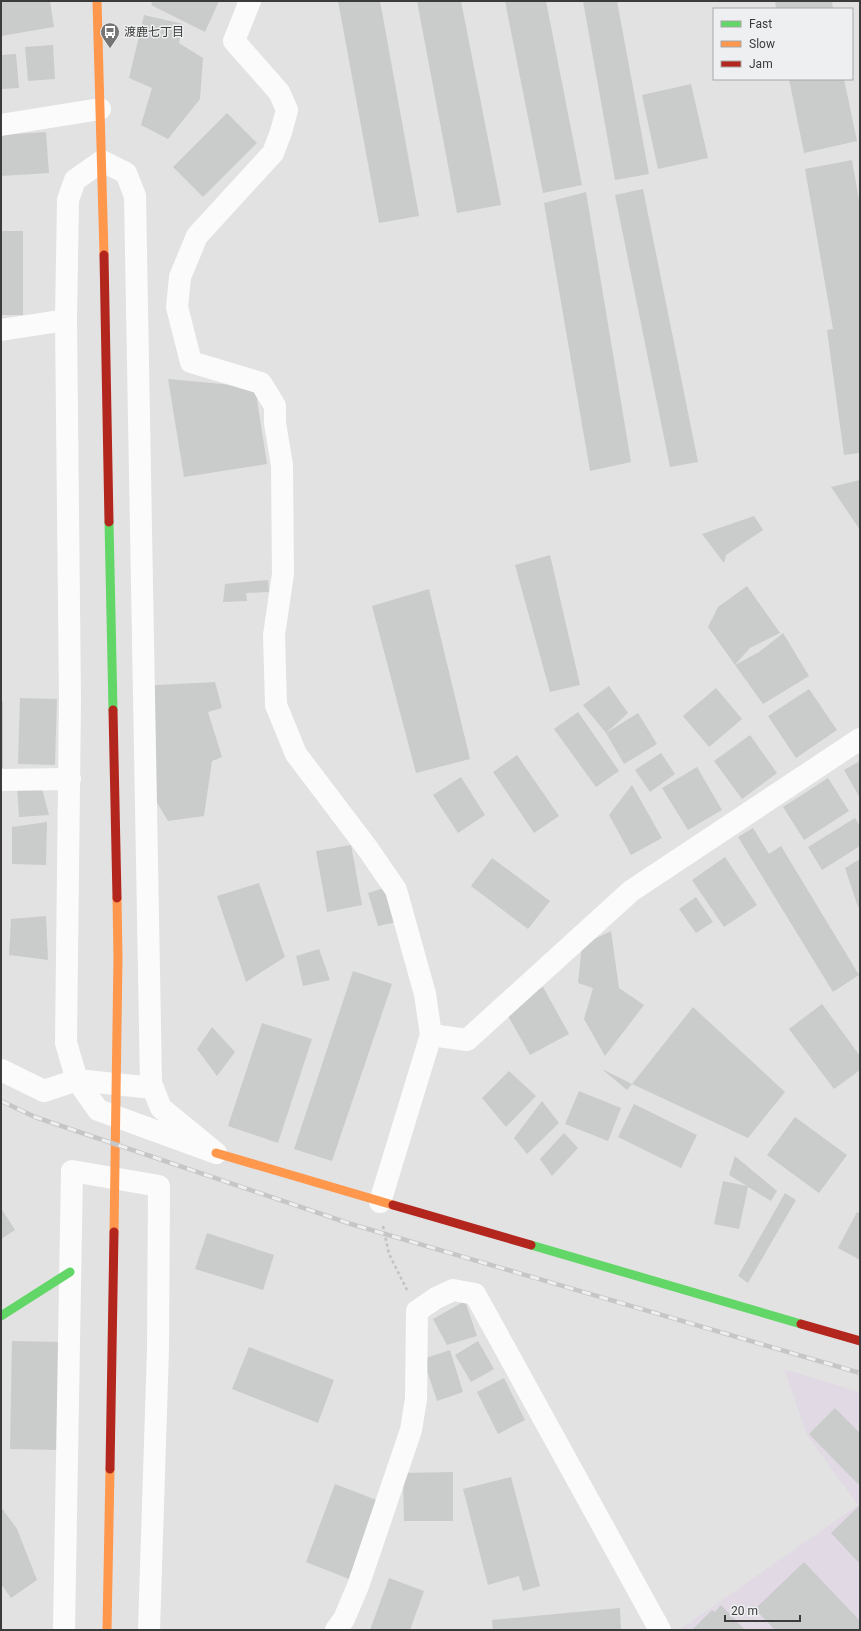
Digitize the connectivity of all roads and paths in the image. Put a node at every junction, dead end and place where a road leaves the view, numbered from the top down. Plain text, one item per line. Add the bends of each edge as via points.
1 (96, 1) edge
2 (250, 1) edge
3 (100, 109) junction
4 (1, 125) edge
5 (102, 160) junction
6 (66, 320) junction
7 (1, 330) edge
8 (860, 739) edge
9 (70, 778) junction
10 (1, 780) edge
11 (431, 1034) junction
12 (1, 1070) edge
13 (77, 1080) junction
14 (153, 1088) junction
15 (216, 1153) junction
16 (380, 1202) junction
17 (70, 1272) junction
18 (417, 1311) junction
19 (1, 1316) edge
20 (860, 1341) edge
21 (64, 1630) edge
22 (107, 1630) edge
23 (149, 1630) edge
24 (336, 1630) edge
25 (660, 1630) edge

1 - 3 street
2 - 11 street via 234,41 279,92 287,110 272,153 197,236 180,277 177,307 191,362 261,383 274,406 282,465 283,574 274,635 276,705 296,754 396,890 425,994
3 - 4 street
3 - 5 street
5 - 6 street via 75,180 68,200
5 - 14 street via 126,173 135,196
5 - 22 street via 118,958
6 - 7 street
6 - 9 street
8 - 11 street via 631,891 467,1040
9 - 10 street
9 - 13 street via 66,1043
11 - 16 street
12 - 13 street via 44,1091
13 - 14 street
13 - 15 street via 98,1110
14 - 15 street via 161,1108
15 - 16 street
16 - 18 path via 389,1254
16 - 20 street
17 - 19 street
17 - 21 street
17 - 23 street via 72,1171 159,1186 158,1348
18 - 24 street via 416,1399 411,1430 358,1586 344,1619
18 - 25 street via 453,1290 475,1294

